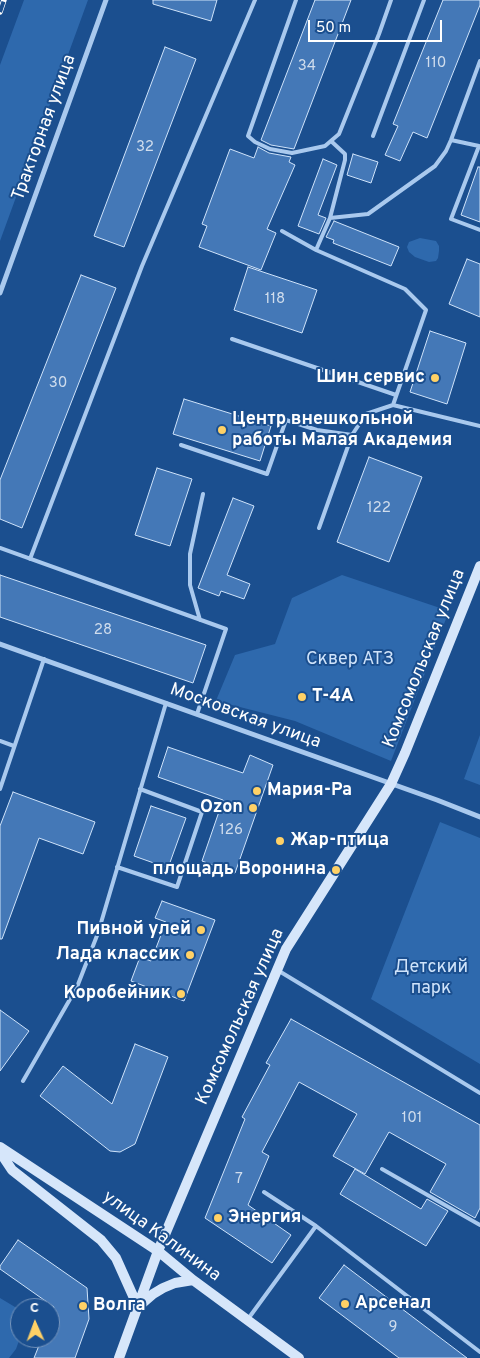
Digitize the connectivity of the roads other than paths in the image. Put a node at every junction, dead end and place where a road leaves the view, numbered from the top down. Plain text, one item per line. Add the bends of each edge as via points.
1 (106, 0) edge
2 (255, 0) edge
3 (296, 0) edge
4 (391, 0) edge
5 (424, 0) edge
6 (480, 62) edge
7 (373, 136) dead end
8 (452, 140) junction
9 (331, 142) junction
10 (479, 147) edge
11 (330, 218) junction
12 (480, 230) edge
13 (282, 231) dead end
14 (316, 250) junction
15 (0, 293) edge
16 (232, 339) dead end
17 (396, 395) junction
18 (393, 405) junction
19 (480, 426) edge
20 (352, 435) junction
21 (182, 445) dead end
22 (203, 494) dead end
23 (319, 528) dead end
24 (0, 548) edge
25 (30, 559) junction
26 (480, 566) edge
27 (200, 620) junction
28 (0, 644) edge
29 (44, 659) junction
30 (166, 703) junction
31 (197, 714) junction
32 (0, 741) edge
33 (14, 746) junction
34 (391, 784) junction
35 (0, 789) edge
36 (140, 789) junction
37 (480, 817) edge
38 (117, 868) junction
39 (277, 970) junction
40 (23, 1081) dead end
41 (480, 1093) edge
42 (0, 1147) edge
43 (0, 1152) edge
44 (382, 1168) dead end
45 (264, 1192) dead end
46 (480, 1225) edge
47 (316, 1226) junction
48 (158, 1251) junction
49 (193, 1280) junction
50 (138, 1307) junction
51 (248, 1319) junction
52 (480, 1352) edge
53 (119, 1358) edge
54 (299, 1358) edge

1 - 15 street, Тракторная улица
2 - 25 lane via 142,266
3 - 9 lane via 248,136 270,149 292,153
4 - 9 lane via 339,134
5 - 7 lane
6 - 8 lane
8 - 10 lane
8 - 11 lane via 435,166 368,214
9 - 11 lane via 345,154 345,160
10 - 12 lane via 451,219
11 - 14 lane
13 - 14 lane
14 - 17 lane via 405,289 426,310
16 - 17 lane
17 - 18 lane
18 - 19 lane
18 - 20 lane via 366,414
20 - 21 lane via 317,430 286,420 267,474
20 - 23 lane
22 - 27 lane via 190,554 190,585
24 - 25 lane
25 - 27 lane
26 - 34 main road, Комсомольская улица
27 - 31 lane via 226,629
28 - 29 street, Московская улица
29 - 30 street, Московская улица
29 - 33 lane
30 - 31 street, Московская улица
30 - 36 lane
31 - 34 street, Московская улица
32 - 33 lane
33 - 35 lane
34 - 37 street, Московская улица
34 - 39 main road, Комсомольская улица via 286,949
36 - 38 lane
36 - 38 lane via 202,812 177,888
38 - 40 lane via 98,933 77,987
39 - 41 lane
39 - 48 main road, Комсомольская улица
42 - 48 main road, улица Калинина
43 - 50 main road via 12,1170 102,1240 116,1258
44 - 46 lane
45 - 47 lane
47 - 51 lane
47 - 52 lane
48 - 49 main road, улица Калинина
48 - 50 main road, Комсомольская улица
49 - 50 main road via 163,1288
49 - 51 main road, улица Калинина
50 - 53 main road, Комсомольская улица
51 - 54 main road, улица Калинина

